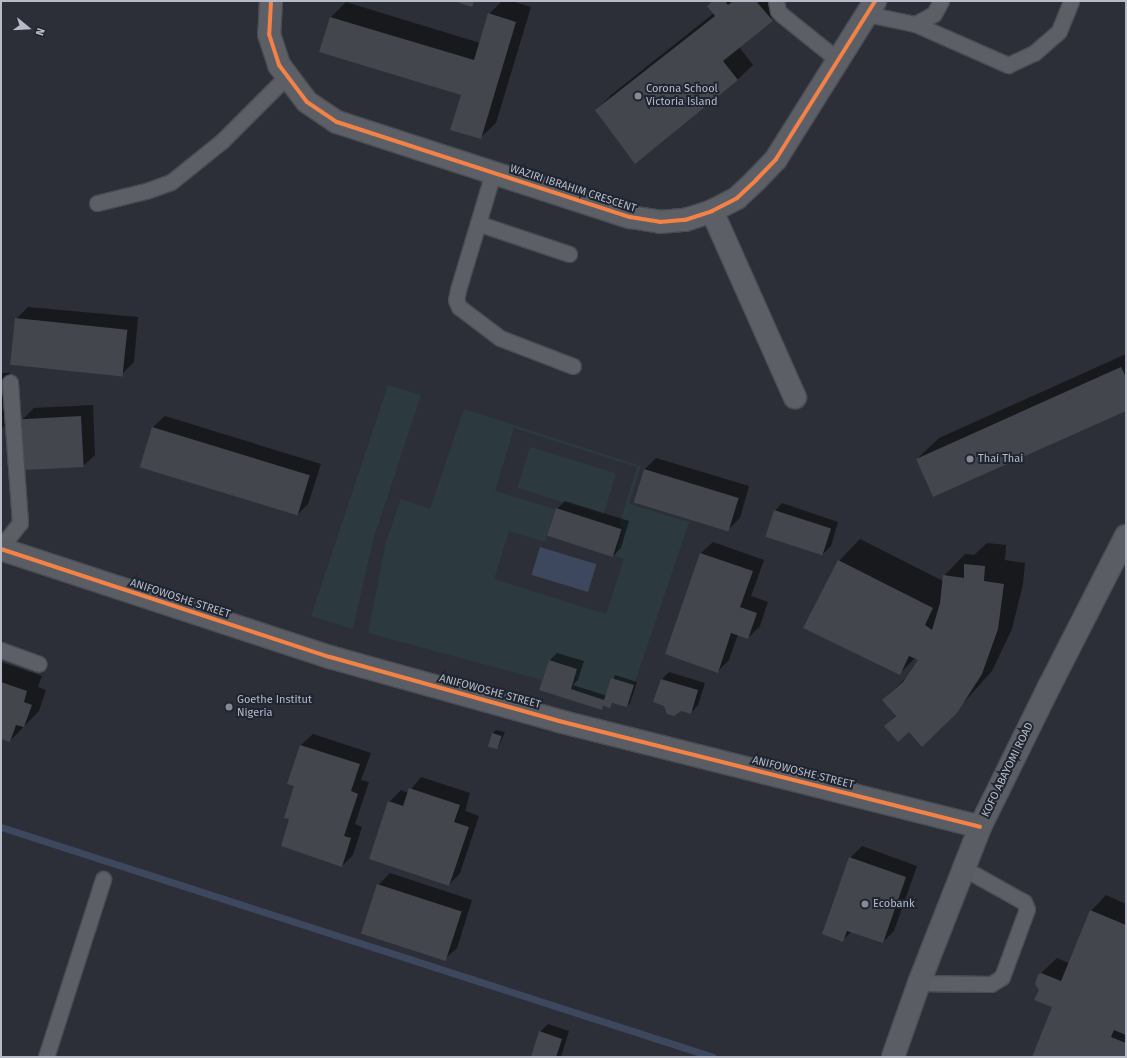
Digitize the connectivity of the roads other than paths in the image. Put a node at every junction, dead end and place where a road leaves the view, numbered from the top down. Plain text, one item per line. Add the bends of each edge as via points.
1 (271, 1) edge
2 (776, 1) edge
3 (941, 1) edge
4 (1071, 1) edge
5 (871, 8) edge
6 (915, 24) junction
7 (838, 60) junction
8 (287, 76) junction
9 (493, 173) junction
10 (97, 203) dead end
11 (712, 212) junction
12 (480, 224) junction
13 (569, 254) dead end
14 (573, 366) dead end
15 (10, 382) dead end
16 (795, 397) dead end
17 (1126, 536) edge
18 (1, 548) edge
19 (1, 650) edge
20 (39, 664) dead end
21 (980, 827) junction
22 (965, 869) junction
23 (103, 879) dead end
24 (919, 983) junction
25 (46, 1057) edge
26 (893, 1057) edge

1 - 8 street, WAZIRI IBRAHIM CRESCENT via 269,34 279,65
2 - 7 lane via 778,11 782,15
3 - 6 lane via 934,14
4 - 6 lane via 1059,31 1034,53 1008,65
5 - 6 lane
5 - 7 street, WAZIRI IBRAHIM CRESCENT
7 - 11 street, WAZIRI IBRAHIM CRESCENT via 776,159 737,198
8 - 9 street, WAZIRI IBRAHIM CRESCENT via 307,102 337,122
8 - 10 lane via 222,142 171,182
9 - 11 street, WAZIRI IBRAHIM CRESCENT via 630,217 660,222 685,220
9 - 12 lane
11 - 16 street
12 - 13 lane
12 - 14 lane via 458,290 456,300 459,307 500,338
15 - 18 lane via 20,523
17 - 21 street, KOFO ABAYOMI ROAD
18 - 21 street, ANIFOWOSHE STREET via 337,659 559,720
19 - 20 lane
21 - 22 street, KOFO ABAYOMI ROAD
22 - 24 street, KOFO ABAYOMI ROAD
22 - 24 lane via 1024,902 1027,909 1002,977 991,984
23 - 25 lane
24 - 26 street, KOFO ABAYOMI ROAD

